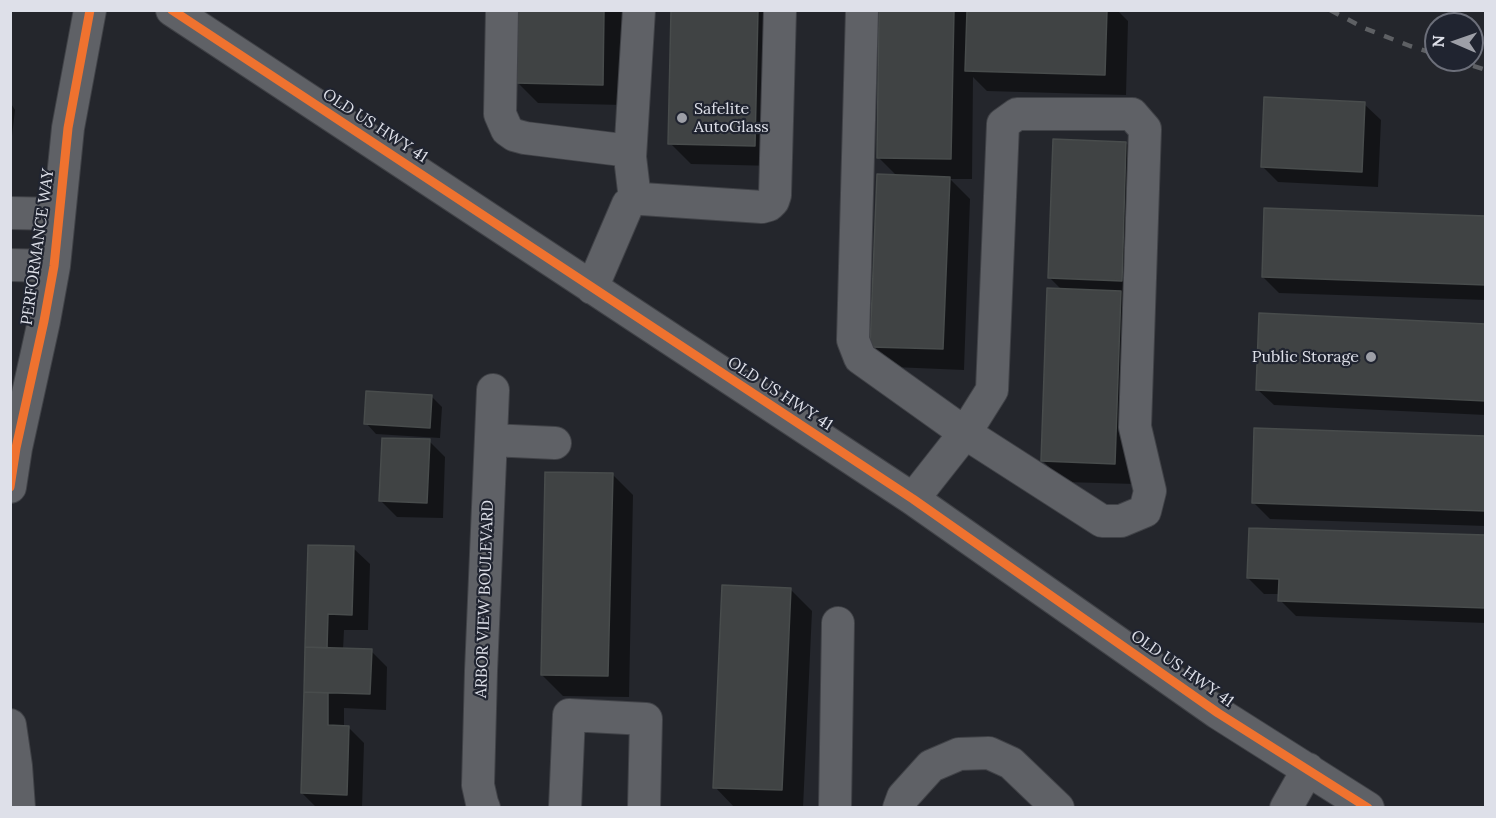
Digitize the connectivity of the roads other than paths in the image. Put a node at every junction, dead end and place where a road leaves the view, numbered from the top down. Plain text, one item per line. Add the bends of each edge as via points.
1 (90, 10) edge
2 (502, 10) edge
3 (639, 10) edge
4 (780, 10) edge
5 (862, 10) edge
6 (174, 11) edge
7 (630, 157) junction
8 (634, 200) junction
9 (10, 213) edge
10 (59, 214) junction
11 (10, 265) edge
12 (54, 266) junction
13 (592, 288) junction
14 (493, 390) dead end
15 (965, 433) junction
16 (14, 436) edge
17 (491, 440) junction
18 (555, 443) dead end
19 (10, 488) edge
20 (912, 499) junction
21 (837, 623) dead end
22 (10, 725) edge
23 (1308, 769) junction
24 (1335, 798) edge
25 (19, 807) edge
26 (484, 807) edge
27 (565, 807) edge
28 (644, 807) edge
29 (835, 807) edge
30 (899, 807) edge
31 (1058, 807) edge
32 (1286, 807) edge
33 (1368, 807) edge

1 - 10 street, PERFORMANCE WAY via 68,129
2 - 7 street via 500,114 507,130 525,138 622,150
3 - 7 street
4 - 8 street via 773,201 762,207
5 - 15 street via 853,340 860,358
6 - 13 street, OLD US HWY 41
7 - 8 street
8 - 13 street via 628,204
9 - 10 street
10 - 12 street, PERFORMANCE WAY
11 - 12 street
12 - 16 street, PERFORMANCE WAY
13 - 20 street, OLD US HWY 41
14 - 17 street, ARBOR VIEW BOULEVARD
15 - 15 street via 992,390 1003,124 1017,114 1132,114 1145,129 1135,427 1150,491 1144,511 1120,521 1102,521
15 - 20 street
16 - 19 street, PERFORMANCE WAY
17 - 18 street
17 - 26 street, ARBOR VIEW BOULEVARD via 478,785
20 - 23 street, OLD US HWY 41 via 1218,713
21 - 29 street
22 - 25 street
23 - 24 street, OLD US HWY 41
23 - 32 street
24 - 33 street, OLD US HWY 41
27 - 28 street via 569,715 646,719
30 - 31 street via 931,766 959,754 989,753 1011,763

